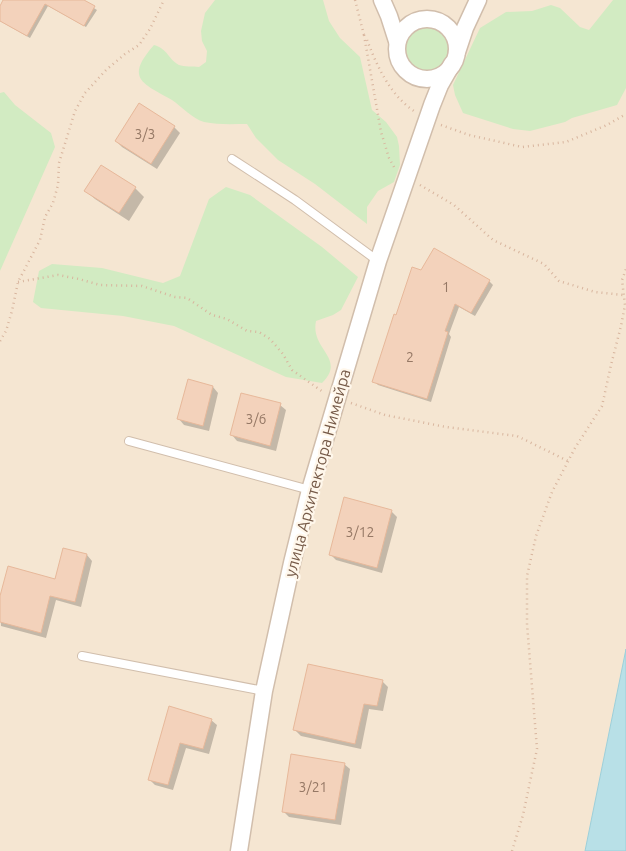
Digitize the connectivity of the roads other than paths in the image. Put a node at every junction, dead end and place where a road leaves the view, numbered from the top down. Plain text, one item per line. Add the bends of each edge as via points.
1 (384, 0) edge
2 (478, 0) edge
3 (421, 19) junction
4 (438, 21) junction
5 (397, 41) junction
6 (454, 60) junction
7 (415, 77) junction
8 (430, 113) junction
9 (232, 159) dead end
10 (378, 261) junction
11 (129, 440) dead end
12 (310, 490) junction
13 (82, 656) dead end
14 (264, 691) junction
15 (239, 851) edge

1 - 3 street via 409,17
1 - 5 street
2 - 4 street via 460,16
2 - 6 street, улица Архитектора Нимейра
3 - 4 street
3 - 5 street via 406,27
4 - 6 street via 451,32 457,48
5 - 7 street via 396,50 402,66
6 - 7 street via 447,71 432,78
6 - 8 street, улица Архитектора Нимейра
7 - 8 street via 423,84
8 - 10 street, улица Архитектора Нимейра
9 - 10 lane
10 - 12 street, улица Архитектора Нимейра
11 - 12 lane
12 - 14 street, улица Архитектора Нимейра
13 - 14 lane
14 - 15 street, улица Архитектора Нимейра

